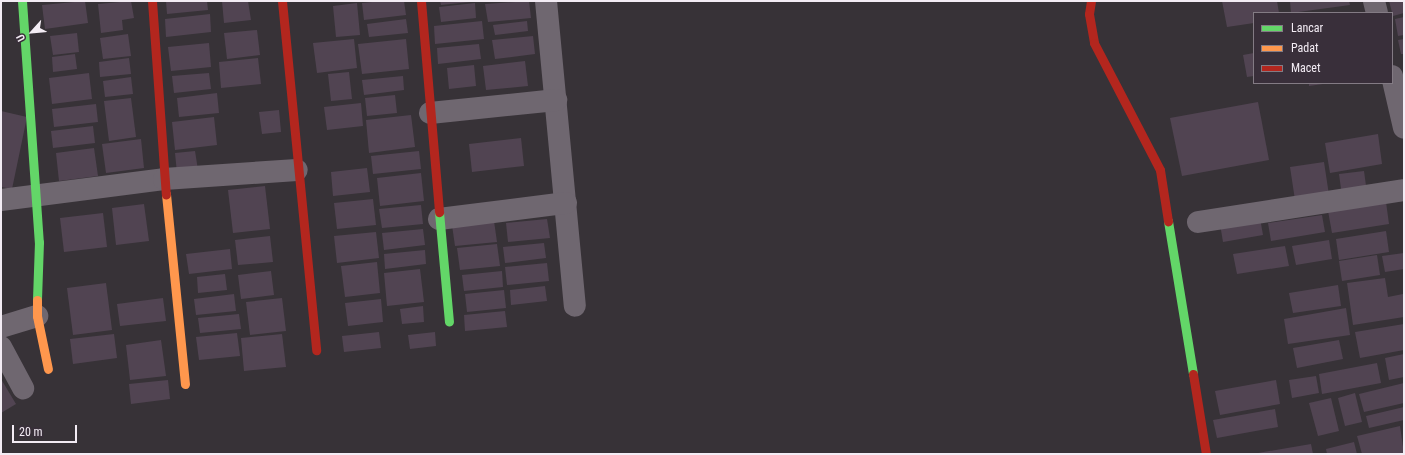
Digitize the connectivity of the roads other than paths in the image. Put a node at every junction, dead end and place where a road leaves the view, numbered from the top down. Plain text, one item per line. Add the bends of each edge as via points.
1 (22, 1) edge
2 (152, 1) edge
3 (282, 1) edge
4 (421, 1) edge
5 (546, 1) edge
6 (1091, 1) edge
7 (1374, 1) edge
8 (1377, 12) edge
9 (1404, 63) edge
10 (1393, 65) edge
11 (1393, 80) edge
12 (556, 100) junction
13 (430, 113) junction
14 (1404, 128) edge
15 (297, 170) junction
16 (164, 179) junction
17 (1404, 190) edge
18 (36, 197) junction
19 (1, 200) edge
20 (566, 203) junction
21 (439, 219) junction
22 (1198, 222) dead end
23 (575, 306) dead end
24 (37, 316) junction
25 (449, 322) dead end
26 (1, 327) edge
27 (1, 347) edge
28 (316, 350) dead end
29 (48, 369) dead end
30 (184, 384) dead end
31 (24, 388) dead end
32 (1206, 454) edge

1 - 18 street
2 - 16 street
3 - 15 street
4 - 13 street
5 - 12 street
6 - 32 street via 1089,14 1094,43 1160,170
7 - 8 street
9 - 10 street
11 - 14 street
12 - 13 street
12 - 20 street
13 - 21 street
15 - 16 street
15 - 28 street
16 - 18 street
16 - 30 street
17 - 22 street
18 - 19 street
18 - 24 street via 39,242
20 - 21 street
20 - 23 street
21 - 25 street
24 - 26 street
24 - 29 street
27 - 31 street

